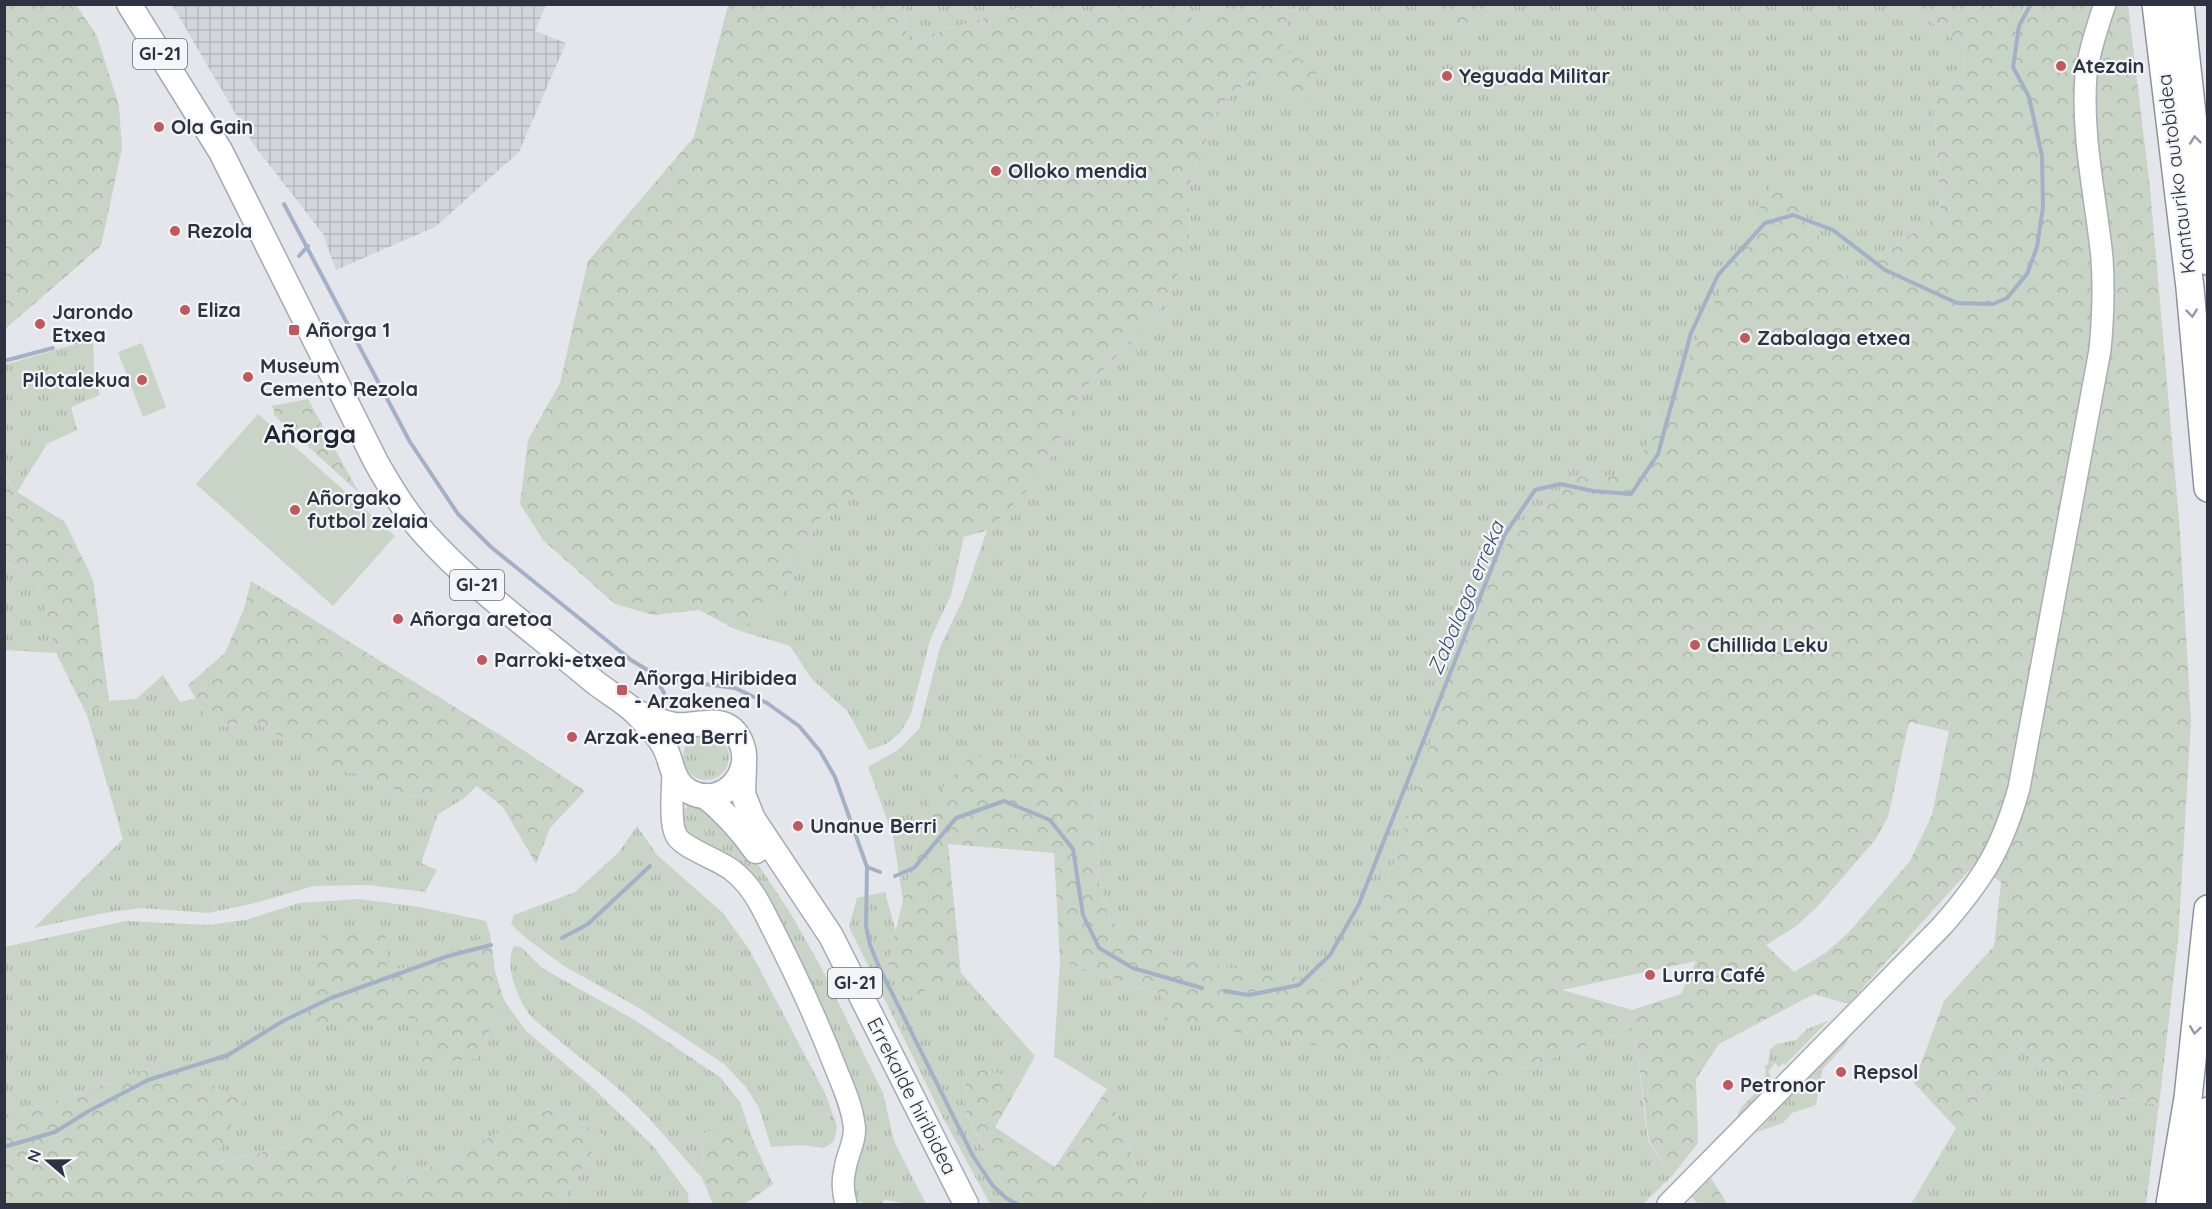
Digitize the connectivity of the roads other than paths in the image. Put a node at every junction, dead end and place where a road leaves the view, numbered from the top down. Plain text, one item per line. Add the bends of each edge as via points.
1 (129, 4) edge
2 (2105, 4) edge
3 (2156, 4) edge
4 (2180, 4) edge
5 (2208, 261) edge
6 (2208, 488) edge
7 (636, 712) junction
8 (694, 724) junction
9 (672, 767) junction
10 (744, 767) junction
11 (699, 795) junction
12 (673, 810) junction
13 (2208, 909) edge
14 (2208, 1111) edge
15 (846, 1204) edge
16 (953, 1204) edge
17 (966, 1204) edge
18 (1668, 1204) edge
19 (2170, 1204) edge
20 (2193, 1204) edge

1 - 7 main road, GI-21 via 220,152 355,424 405,509 466,576
2 - 18 main road via 2090,57 2086,96 2102,259 2100,350 2021,776 2007,829 1985,872 1942,926
3 -> 6 highway, Kantauriko autobidea via 2190,288
5 -> 4 highway, Kantauriko autobidea
7 - 8 main road via 677,725
7 - 9 main road, GI-21 via 664,745
8 - 9 main road via 674,742
8 - 10 main road, GI-21 via 718,723 735,734 741,742
9 - 11 main road, GI-21 via 683,787
9 - 12 main road
10 - 11 main road via 725,792
10 - 17 main road, Errekalde hiribidea / GI-21 via 743,794 753,819 831,936
11 - 12 main road
11 - 16 main road, Errekalde hiribidea / GI-21 via 723,810 741,829 812,932
12 - 15 main road via 676,836 734,871 759,901 803,988 852,1110 855,1128 844,1168
13 -> 19 highway via 2187,1098
14 - 20 highway

